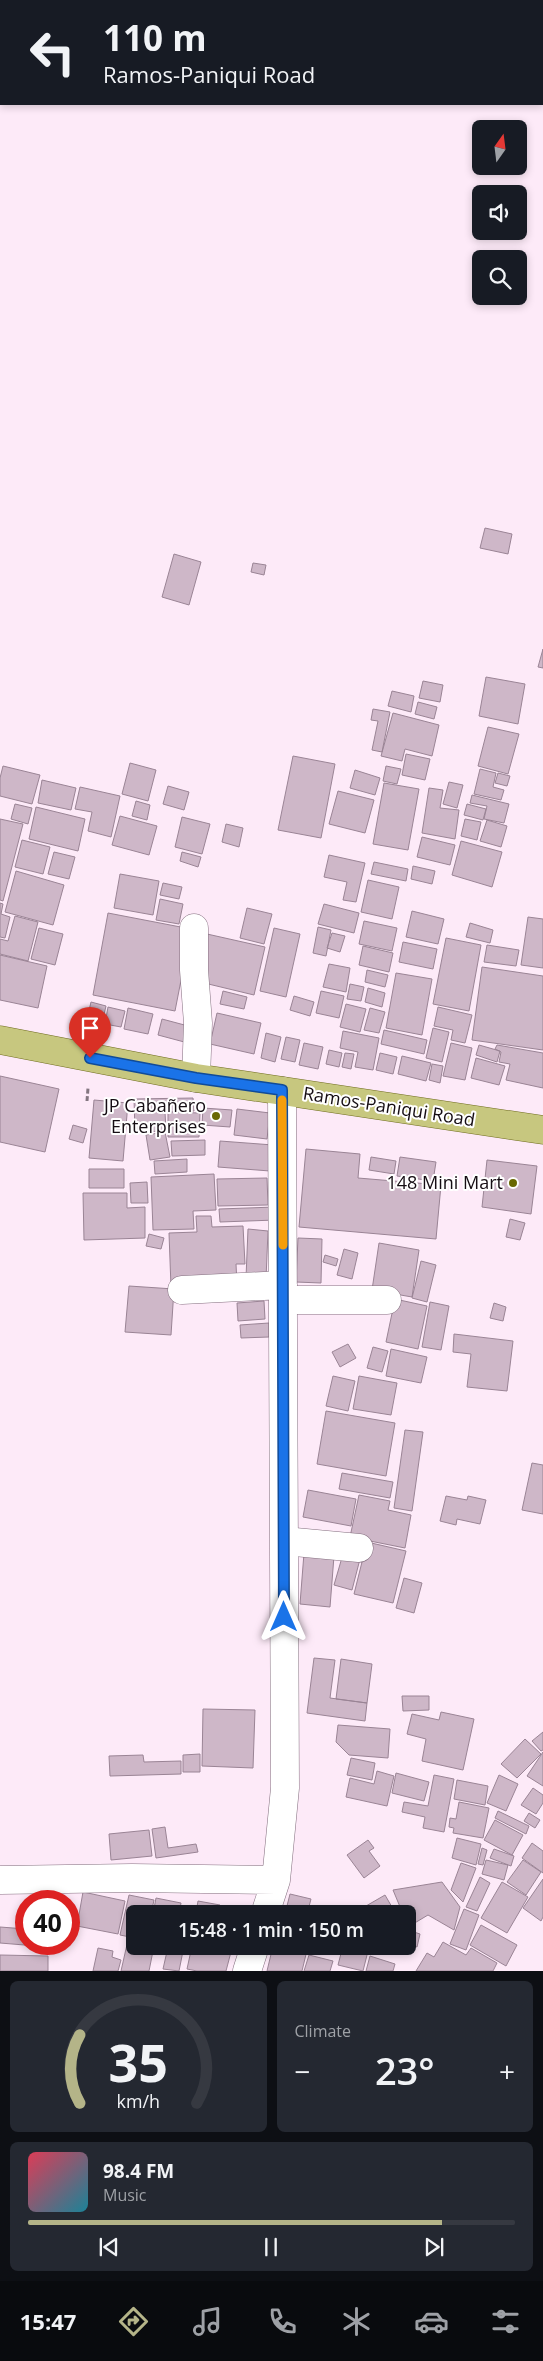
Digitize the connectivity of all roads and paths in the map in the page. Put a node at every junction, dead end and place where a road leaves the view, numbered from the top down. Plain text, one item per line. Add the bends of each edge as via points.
1 (194, 928) dead end
2 (0, 1040) edge
3 (196, 1078) junction
4 (282, 1090) junction
5 (543, 1130) edge
6 (182, 1290) dead end
7 (283, 1292) junction
8 (387, 1300) dead end
9 (284, 1541) junction
10 (359, 1548) dead end
11 (0, 1880) edge
12 (276, 1880) junction
13 (268, 1905) edge
14 (252, 1955) edge
15 (246, 1971) edge

1 - 3 street via 198,1023
2 - 3 main road, Ramos-Paniqui Road
3 - 4 main road, Ramos-Paniqui Road
4 - 5 main road, Ramos-Paniqui Road
4 - 7 street
6 - 7 street
7 - 8 street
7 - 9 street
9 - 10 street
9 - 12 street via 284,1788
11 - 12 street
12 - 13 street
14 - 15 street

